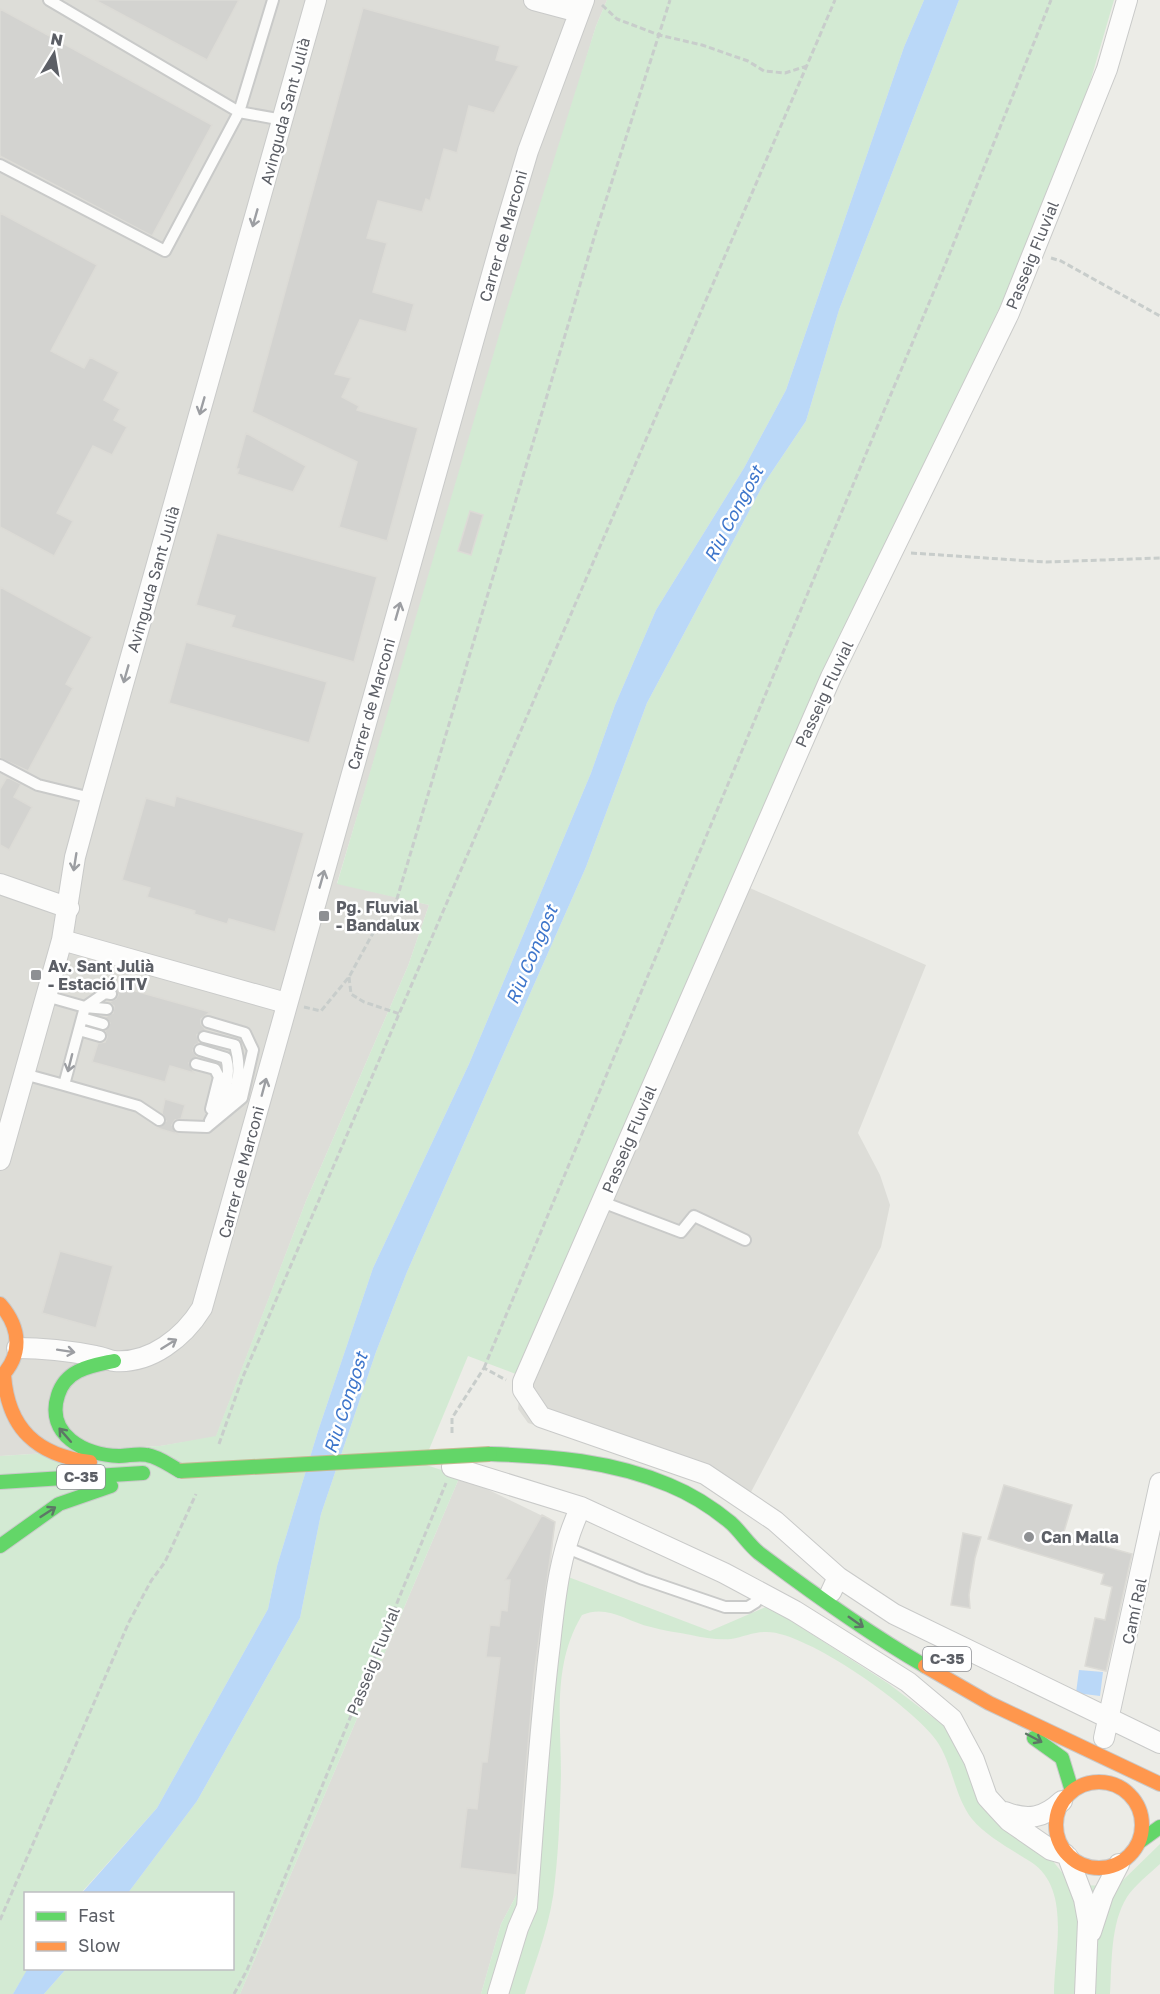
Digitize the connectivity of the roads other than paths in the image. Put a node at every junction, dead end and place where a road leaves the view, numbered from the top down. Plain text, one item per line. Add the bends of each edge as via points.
1 (49, 0) edge
2 (273, 0) edge
3 (316, 0) edge
4 (534, 0) edge
5 (1127, 0) edge
6 (587, 5) edge
7 (239, 112) junction
8 (283, 120) junction
9 (0, 165) edge
10 (0, 765) edge
11 (91, 798) junction
12 (0, 884) edge
13 (69, 908) junction
14 (62, 940) junction
15 (111, 994) dead end
16 (46, 996) junction
17 (286, 1003) junction
18 (85, 1007) junction
19 (107, 1009) dead end
20 (82, 1018) junction
21 (208, 1022) dead end
22 (103, 1024) dead end
23 (79, 1030) junction
24 (100, 1036) dead end
25 (204, 1037) dead end
26 (200, 1050) dead end
27 (196, 1064) dead end
28 (24, 1074) junction
29 (64, 1085) junction
30 (159, 1120) dead end
31 (179, 1126) dead end
32 (207, 1127) junction
33 (0, 1160) edge
34 (602, 1202) junction
35 (745, 1240) dead end
36 (0, 1304) edge
37 (17, 1348) junction
38 (114, 1361) junction
39 (2, 1376) edge
40 (117, 1456) junction
41 (452, 1467) road end
42 (180, 1471) junction
43 (162, 1472) junction
44 (0, 1482) edge
45 (1160, 1483) edge
46 (580, 1507) junction
47 (745, 1534) junction
48 (0, 1546) edge
49 (565, 1546) junction
50 (834, 1585) junction
51 (762, 1592) junction
52 (901, 1634) dead end
53 (915, 1660) junction
54 (978, 1681) dead end
55 (1105, 1733) junction
56 (1160, 1743) edge
57 (1125, 1768) junction
58 (1160, 1775) edge
59 (1091, 1782) junction
60 (1160, 1784) edge
61 (1067, 1796) junction
62 (1136, 1803) junction
63 (997, 1808) junction
64 (1160, 1827) edge
65 (1139, 1842) junction
66 (1067, 1855) junction
67 (1119, 1864) junction
68 (1089, 1940) junction
69 (498, 1994) edge
70 (1084, 1994) edge

1 - 7 lane
2 - 7 lane
3 - 8 street, Avinguda Sant Julià
4 - 6 street
5 - 34 street, Passeig Fluvial via 1107,69 1004,323 831,677
17 -> 6 street, Carrer de Marconi via 528,151
7 - 8 lane
7 - 9 lane via 165,251
8 -> 11 street, Avinguda Sant Julià
10 - 11 lane via 38,784
11 -> 13 street, Avinguda Sant Julià via 75,857
12 - 13 street
13 - 14 street, Avinguda Sant Julià
14 - 16 street, Avinguda Sant Julià
14 - 17 street
15 - 18 lane via 105,993
16 - 18 lane
16 - 28 street, Avinguda Sant Julià
38 -> 17 street, Carrer de Marconi via 148,1355 165,1347 192,1324 202,1308
18 - 19 lane
18 - 20 lane
20 - 22 lane
20 - 23 lane
21 - 32 lane via 245,1033 253,1050 242,1098
23 - 24 lane
23 -> 29 lane
25 - 32 lane via 235,1045 240,1063 233,1096
26 - 32 lane via 226,1058 230,1069 224,1094
27 - 32 lane via 215,1069 219,1077
28 - 29 lane
28 - 33 street, Avinguda Sant Julià
29 - 30 lane via 138,1106
31 - 32 lane
34 - 35 lane via 681,1232 694,1216
34 - 50 street, Passeig Fluvial via 523,1382 523,1390 541,1417 705,1474 775,1521
36 - 37 main road via 15,1324
37 -> 38 street via 47,1348
37 - 39 main road
40 -> 38 main road via 77,1446 68,1440 54,1418 60,1389 74,1370
39 - 40 main road via 11,1417 29,1438 79,1462
40 - 42 main road via 147,1455
41 - 46 street
42 - 43 main road, C-35
42 - 47 main road, C-35, bridge via 538,1454 634,1472 712,1509
43 - 44 main road, C-35
48 -> 43 main road via 59,1504
45 - 55 street, Camí Ral
46 - 49 street
46 - 51 street
47 - 50 main road, C-35
47 -> 53 main road, C-35 via 757,1551
49 - 51 lane via 643,1579 725,1607 748,1607
49 - 69 street via 543,1699 527,1907
50 - 52 main road, C-35
50 - 55 street via 894,1614
51 - 63 street via 934,1702 952,1719 964,1739 987,1797
53 - 57 main road, C-35 via 989,1703
53 -> 61 main road via 934,1682 1056,1749 1065,1760
54 - 57 main road via 984,1690 1113,1755
55 - 56 street
57 - 58 main road via 1143,1768
57 - 59 main road via 1110,1769
57 - 60 main road, C-35
57 - 62 main road via 1133,1779
59 - 61 main road
59 - 62 main road via 1117,1785
61 - 63 street via 1052,1810 1032,1818
61 - 66 main road via 1056,1814 1055,1828
62 - 65 main road via 1143,1829
63 - 66 street via 1051,1850
64 - 65 main road
65 - 67 main road
66 - 67 main road via 1092,1869
66 - 68 street via 1084,1899
67 - 68 street via 1103,1895
68 - 70 street

